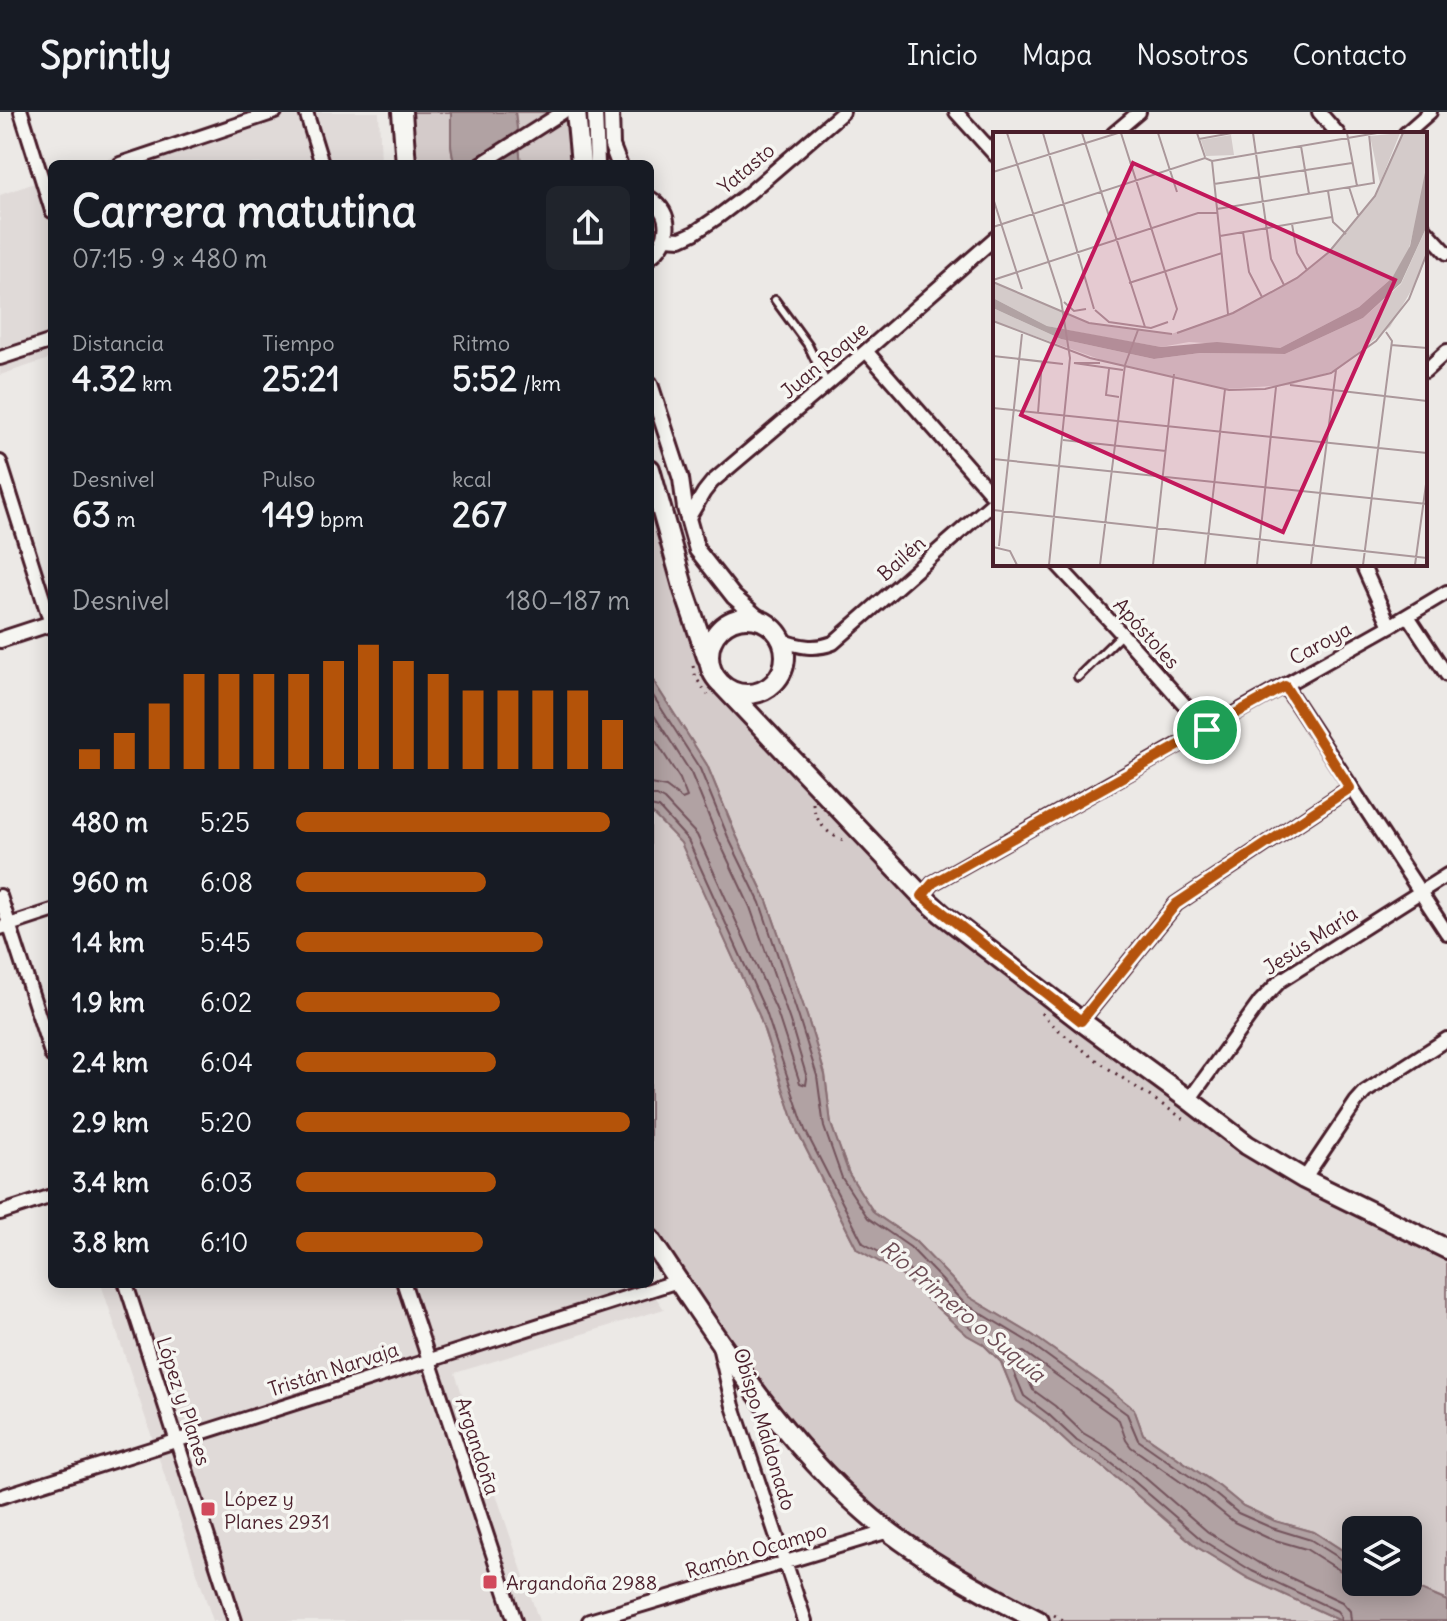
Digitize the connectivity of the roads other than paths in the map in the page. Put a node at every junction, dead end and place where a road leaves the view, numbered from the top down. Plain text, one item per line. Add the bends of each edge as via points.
1 (21, 112) edge
2 (275, 112) edge
3 (306, 112) edge
4 (402, 112) edge
5 (563, 112) edge
6 (576, 112) edge
7 (595, 112) edge
8 (611, 112) edge
9 (843, 112) edge
10 (956, 112) edge
11 (1139, 112) edge
12 (1319, 112) edge
13 (1430, 112) edge
14 (1115, 132) edge
15 (1336, 132) edge
16 (1407, 132) edge
17 (993, 153) edge
18 (132, 160) edge
19 (321, 160) edge
20 (406, 160) edge
21 (487, 160) edge
22 (581, 160) edge
23 (597, 160) edge
24 (617, 160) edge
25 (48, 185) edge
26 (654, 203) edge
27 (1427, 231) edge
28 (993, 240) edge
29 (659, 247) edge
30 (1447, 253) edge
31 (775, 300) dead end
32 (48, 342) edge
33 (866, 351) junction
34 (1447, 351) edge
35 (0, 358) edge
36 (1427, 369) edge
37 (827, 384) junction
38 (654, 396) edge
39 (0, 462) edge
40 (654, 495) edge
41 (993, 498) edge
42 (993, 502) edge
43 (688, 519) junction
44 (1059, 566) edge
45 (1363, 566) edge
46 (1447, 592) edge
47 (48, 612) edge
48 (1408, 616) junction
49 (762, 621) junction
50 (48, 625) edge
51 (1390, 626) junction
52 (1122, 634) junction
53 (0, 640) edge
54 (781, 640) junction
55 (711, 668) junction
56 (1447, 675) edge
57 (1078, 677) dead end
58 (723, 686) junction
59 (1285, 686) junction
60 (1207, 730) junction
61 (1350, 788) junction
62 (1447, 875) edge
63 (1420, 892) junction
64 (0, 896) edge
65 (922, 896) junction
66 (48, 912) edge
67 (5, 926) edge
68 (1447, 933) edge
69 (1081, 1021) junction
70 (1447, 1039) edge
71 (48, 1045) edge
72 (1189, 1100) junction
73 (1304, 1179) junction
74 (48, 1197) edge
75 (0, 1213) edge
76 (654, 1234) edge
77 (1447, 1249) edge
78 (678, 1281) junction
79 (127, 1288) edge
80 (405, 1288) edge
81 (717, 1341) junction
82 (429, 1359) junction
83 (176, 1441) junction
84 (0, 1497) edge
85 (889, 1531) junction
86 (787, 1562) junction
87 (1046, 1618) edge
88 (235, 1621) edge
89 (515, 1621) edge
90 (589, 1621) edge
91 (805, 1621) edge

1 - 25 street
2 - 18 street
3 - 19 street
4 - 20 main road
5 - 21 street
6 - 22 main road
7 - 23 street
8 - 24 street
9 - 29 street, Yatasto via 719,216
10 - 17 street
11 - 14 street
12 - 15 street
13 - 16 street
26 - 29 street via 666,219
27 - 30 street
28 - 33 street, Juan Roque
31 - 37 lane
32 - 35 street
33 - 37 street, Juan Roque
33 - 41 street
34 - 36 street
37 - 43 street, Juan Roque via 712,482
38 - 43 street
39 - 47 street
40 - 55 main road
42 - 54 street, Bailén via 843,637 824,647 805,648
43 - 49 street via 704,560
44 - 52 street, Apóstoles
45 - 51 street
46 - 48 street, Caroya
48 - 51 street, Caroya
48 - 56 street
49 - 54 main road
49 - 55 main road via 737,619 716,633 710,645
50 - 53 street
51 - 59 street, Caroya
52 - 57 lane
52 - 60 street, Apóstoles
54 - 58 main road via 783,665 770,686 747,694
55 - 58 main road
58 - 65 main road
59 - 60 street, Caroya
59 - 61 street
60 - 65 street, Caroya via 933,883
61 - 63 street
61 - 69 street via 1176,904
62 - 63 street, Jesús María
63 - 68 street
63 - 72 street, Jesús María via 1280,981
64 - 67 street
65 - 69 main road
66 - 67 street
67 - 71 street
69 - 72 main road
70 - 73 street via 1365,1092
72 - 73 main road via 1247,1145
73 - 77 main road
74 - 75 street
76 - 78 main road
78 - 81 main road
78 - 82 street, Tristán Narvaja
79 - 83 street, López y Planes
80 - 82 street, Argandoña
81 - 85 main road via 804,1451
81 - 86 street, Obispo Maldonado via 733,1406
82 - 83 street, Tristán Narvaja
82 - 89 street, Argandoña
83 - 84 street, Tristán Narvaja
83 - 88 street, López y Planes
85 - 86 street, Ramón Ocampo
85 - 87 main road via 989,1595
86 - 90 street, Ramón Ocampo
86 - 91 street, Obispo Maldonado

